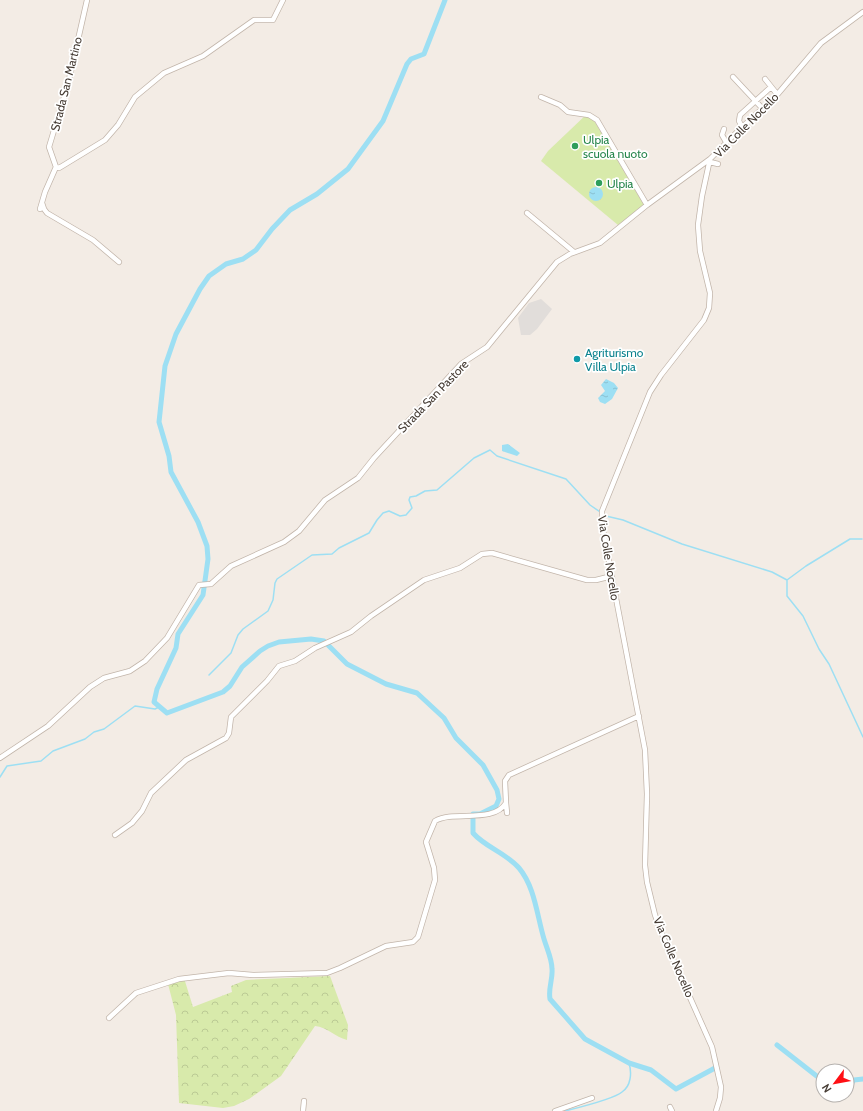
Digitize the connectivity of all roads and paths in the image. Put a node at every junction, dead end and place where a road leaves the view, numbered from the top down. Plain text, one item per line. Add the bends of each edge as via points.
1 (87, 0) edge
2 (284, 0) edge
3 (863, 12) edge
4 (733, 77) dead end
5 (765, 80) dead end
6 (771, 87) junction
7 (777, 94) junction
8 (541, 96) dead end
9 (755, 102) junction
10 (762, 108) junction
11 (742, 127) junction
12 (724, 129) dead end
13 (726, 142) junction
14 (710, 161) junction
15 (718, 164) dead end
16 (56, 167) junction
17 (42, 203) junction
18 (648, 205) junction
19 (40, 209) dead end
20 (527, 213) dead end
21 (574, 252) junction
22 (119, 262) dead end
23 (612, 576) junction
24 (639, 716) junction
25 (0, 758) edge
26 (506, 803) junction
27 (507, 813) dead end
28 (115, 836) dead end
29 (109, 1018) dead end
30 (592, 1098) dead end
31 (304, 1101) dead end
32 (303, 1111) edge
33 (555, 1111) edge
34 (716, 1111) edge

1 - 16 street, Strada San Martino via 68,84 49,147
2 - 16 street via 273,20 254,20 203,56 164,73 135,97 118,125 105,140 59,168
3 - 7 street, Via Colle Nocello via 821,43
4 - 9 street
5 - 6 street
6 - 7 street
6 - 9 street
7 - 10 street, Via Colle Nocello
8 - 18 street via 568,112 588,115 597,120
9 - 10 street
9 - 11 street via 740,116
10 - 11 street, Via Colle Nocello
11 - 13 street, Via Colle Nocello
12 - 13 street via 722,135
13 - 14 street, Via Colle Nocello
14 - 15 street
14 - 18 street, Strada San Pastore
14 - 23 street, Via Colle Nocello via 698,228 710,293 709,308 700,325 650,392 603,506 602,525
16 - 17 street
17 - 19 street
17 - 22 street via 47,213 93,240
18 - 21 street, Strada San Pastore via 600,243
20 - 21 street
21 - 25 street, Strada San Pastore via 554,264 489,345 461,364 355,480 325,499 303,527 291,537 231,566 209,585 200,584 167,638 145,662 130,671 104,678 90,687 48,726
23 - 24 street, Via Colle Nocello
23 - 28 street via 587,580 500,554 484,554 458,569 424,580 353,630 295,661 278,666 268,682 231,717 226,738 184,762 151,793 132,824
24 - 26 street via 509,775 506,781
24 - 34 street, Via Colle Nocello via 646,764 647,882 664,939 712,1047 721,1087
26 - 27 street
26 - 29 street via 500,810 487,814 447,817 436,820 433,824 426,844 434,868 434,882 418,937 413,942 386,946 327,973 229,973 179,979 136,993
30 - 33 street
31 - 32 street

